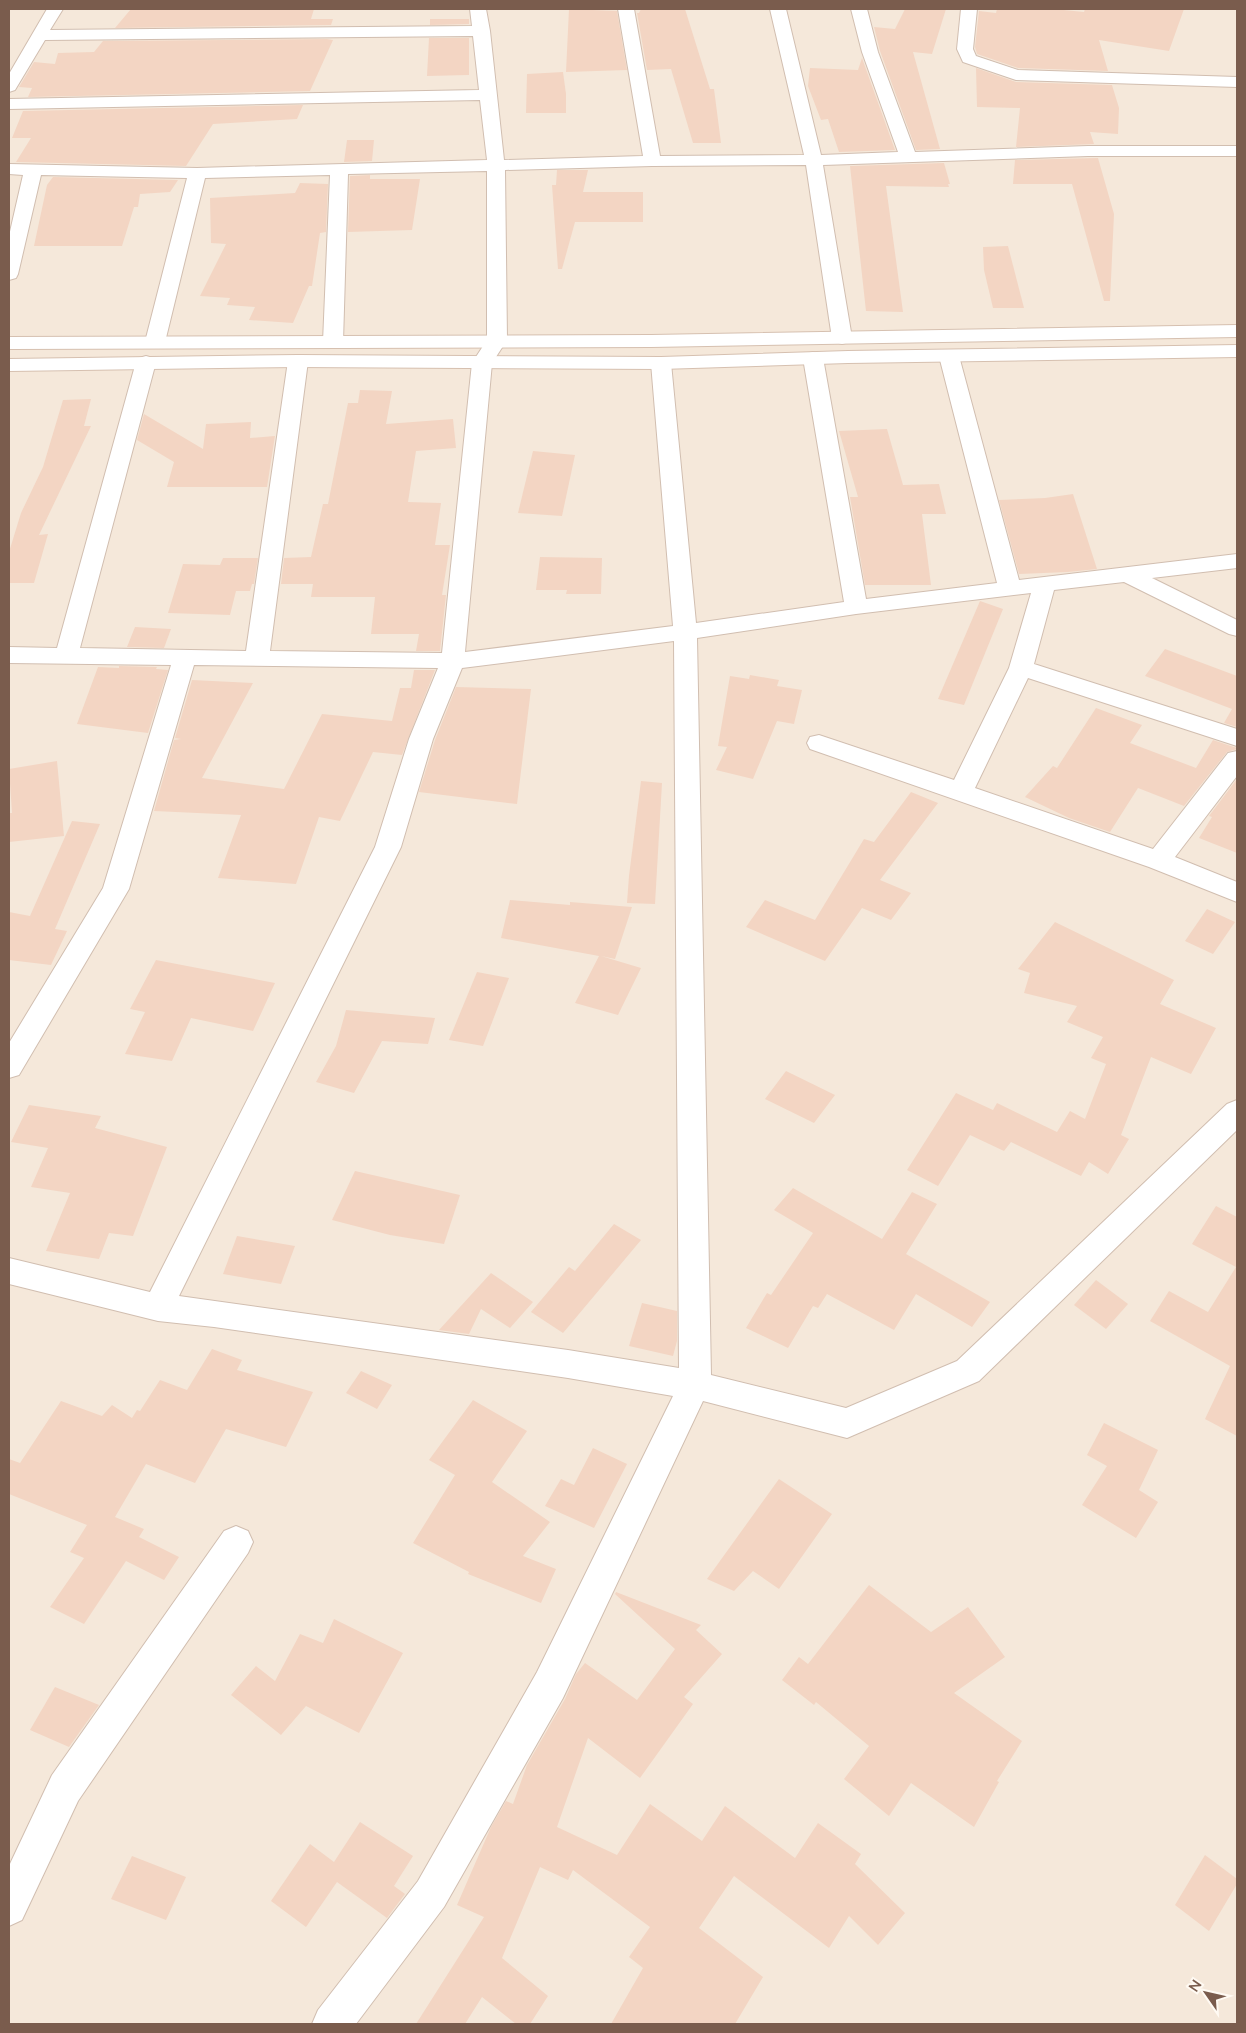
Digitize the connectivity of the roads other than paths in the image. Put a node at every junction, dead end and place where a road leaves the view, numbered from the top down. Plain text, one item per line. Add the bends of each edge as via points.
1 (55, 9) edge
2 (478, 9) edge
3 (626, 9) edge
4 (778, 9) edge
5 (859, 9) edge
6 (969, 9) edge
7 (482, 32) junction
8 (39, 35) junction
9 (1237, 82) edge
10 (9, 87) edge
11 (489, 96) junction
12 (9, 104) edge
13 (1237, 151) edge
14 (908, 157) junction
15 (814, 160) junction
16 (652, 161) junction
17 (496, 165) junction
18 (9, 169) edge
19 (33, 170) junction
20 (339, 170) junction
21 (196, 174) junction
22 (9, 274) edge
23 (1237, 331) edge
24 (842, 338) junction
25 (497, 340) junction
26 (155, 342) junction
27 (333, 342) junction
28 (9, 343) edge
29 (1237, 351) edge
30 (949, 356) junction
31 (813, 358) junction
32 (298, 361) junction
33 (146, 362) junction
34 (482, 363) junction
35 (661, 363) junction
36 (9, 365) edge
37 (1237, 561) edge
38 (1126, 574) junction
39 (1045, 584) junction
40 (1010, 588) junction
41 (856, 607) junction
42 (1237, 629) edge
43 (685, 632) junction
44 (9, 655) edge
45 (66, 656) junction
46 (185, 657) junction
47 (257, 658) junction
48 (453, 662) junction
49 (1021, 668) junction
50 (1237, 738) edge
51 (819, 743) dead end
52 (1237, 759) edge
53 (960, 791) junction
54 (1158, 860) junction
55 (1237, 892) edge
56 (9, 1067) edge
57 (1237, 1112) edge
58 (9, 1271) edge
59 (158, 1307) junction
60 (695, 1385) junction
61 (236, 1542) dead end
62 (9, 1907) edge
63 (332, 2024) edge

1 - 8 street
2 - 7 street
3 - 16 street
4 - 15 street
5 - 14 street via 870,52
6 - 9 street via 965,49 969,59 1016,75
7 - 8 street
7 - 11 street
8 - 10 street
11 - 12 street
11 - 17 street
13 - 14 street via 1088,151
14 - 15 street
15 - 16 street
15 - 24 street
16 - 17 street
17 - 20 street
17 - 25 street
18 - 19 street
19 - 21 street
19 - 22 street
20 - 21 street
20 - 27 street
21 - 26 street
23 - 24 street
24 - 25 street
25 - 27 street
25 - 34 street
26 - 27 street
26 - 28 street
29 - 30 street
30 - 31 street
30 - 40 street
31 - 35 street
31 - 41 street
32 - 33 street
32 - 34 street
32 - 47 street
33 - 36 street
33 - 45 street
34 - 35 street
34 - 48 street
35 - 43 street
37 - 38 street
38 - 39 street
38 - 42 street
39 - 40 street
39 - 49 street
40 - 41 street
41 - 43 street
43 - 48 street
43 - 60 street
44 - 45 street
45 - 46 street
46 - 47 street
46 - 56 street via 116,889
47 - 48 street
48 - 59 street via 421,739 388,847
49 - 50 street
49 - 53 street
51 - 53 street
52 - 54 street
53 - 54 street
54 - 55 street
57 - 60 street via 968,1372 848,1423
58 - 59 street
59 - 60 street via 362,1334
60 - 63 street via 550,1685 431,1894
61 - 62 street via 65,1788

